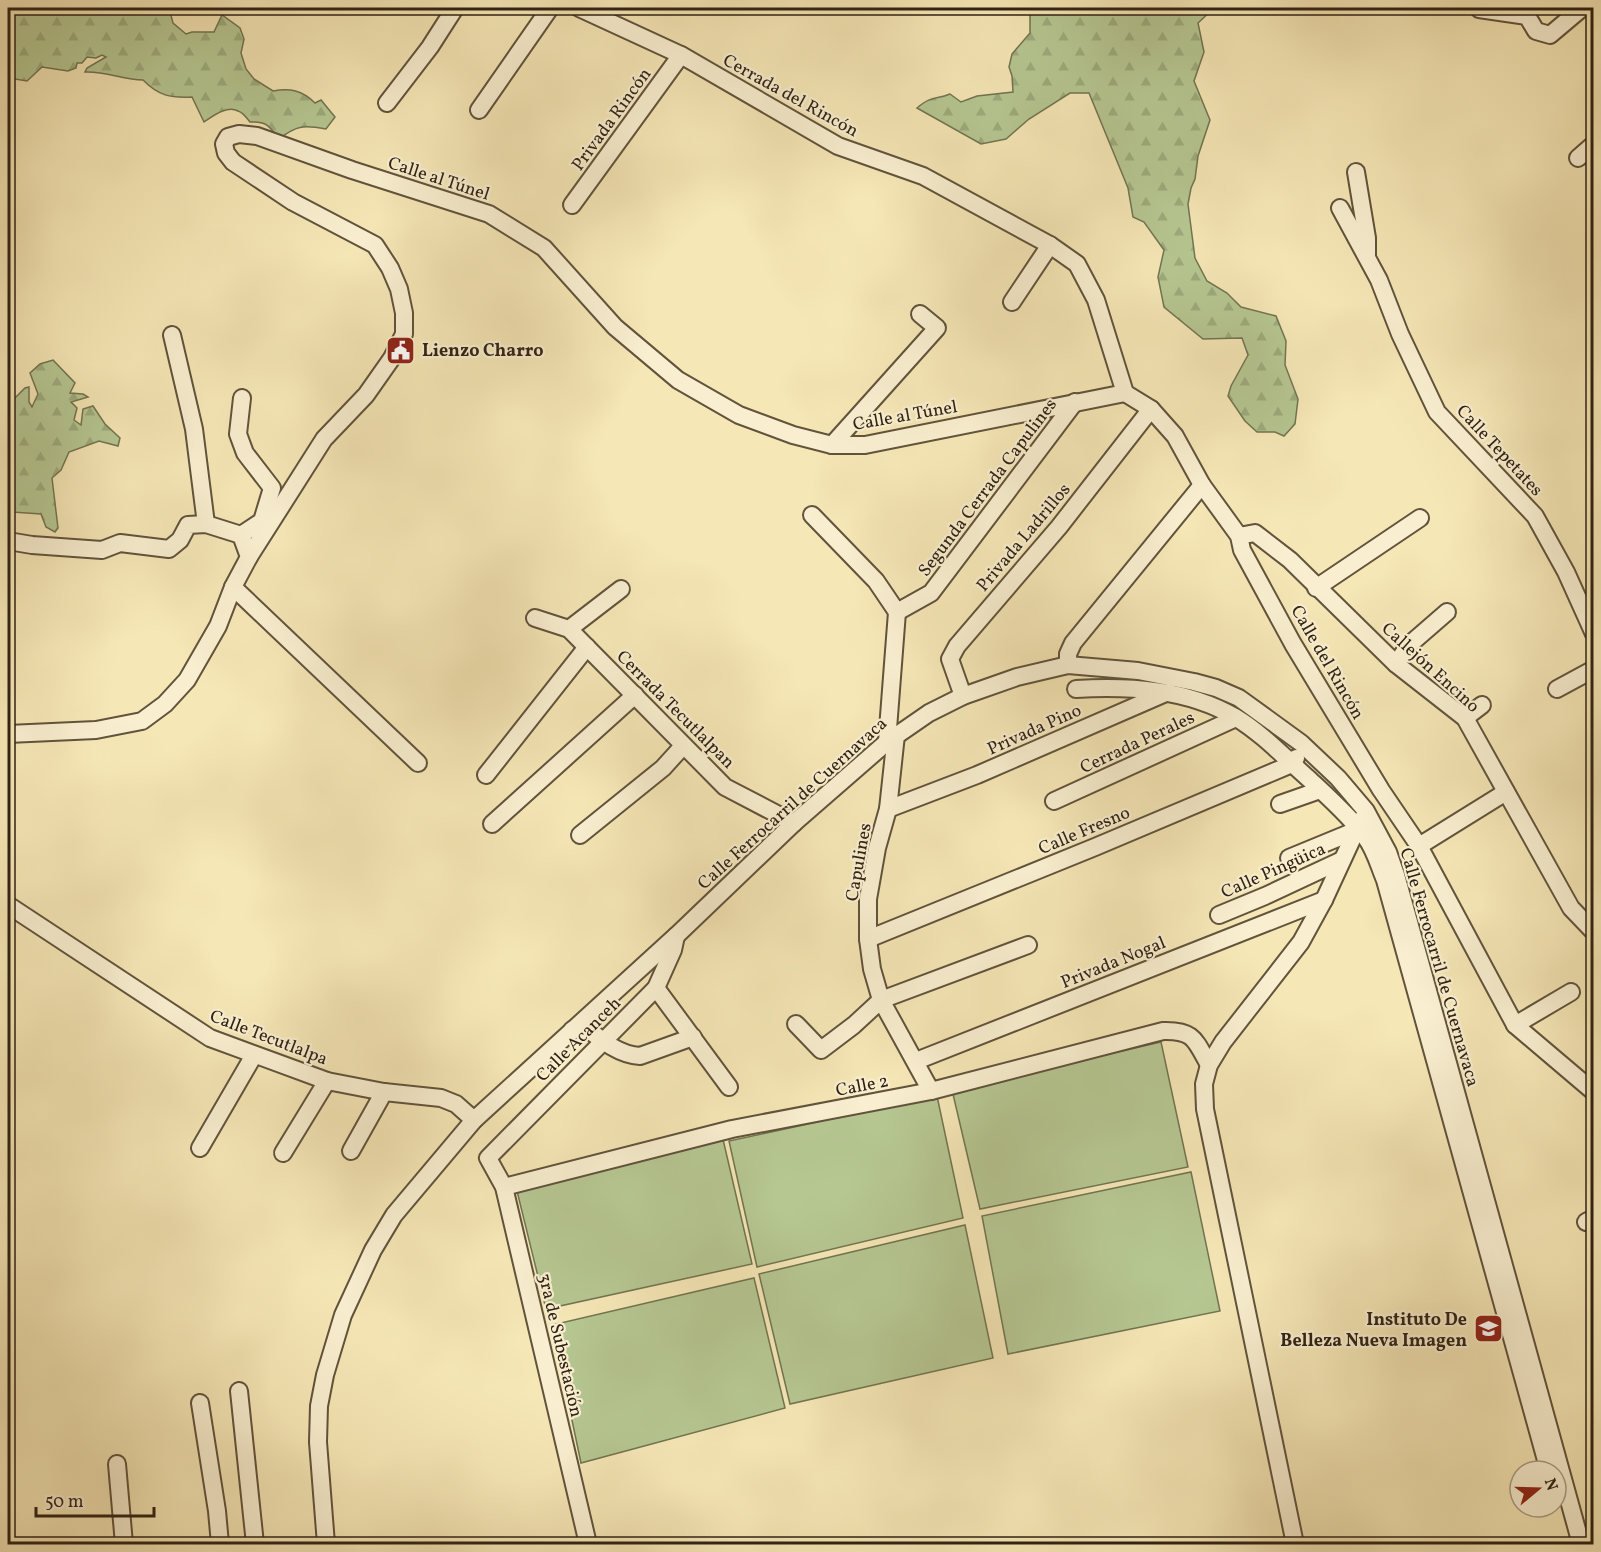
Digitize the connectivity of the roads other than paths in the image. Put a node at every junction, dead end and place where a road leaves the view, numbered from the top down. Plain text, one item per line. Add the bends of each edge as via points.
1 (455, 8) edge
2 (550, 8) edge
3 (579, 8) edge
4 (1582, 8) edge
5 (1479, 9) edge
6 (681, 55) junction
7 (387, 103) dead end
8 (478, 110) dead end
9 (1593, 144) edge
10 (1578, 158) dead end
11 (1356, 172) dead end
12 (572, 205) dead end
13 (1340, 208) dead end
14 (1050, 245) junction
15 (1367, 258) junction
16 (1012, 302) dead end
17 (920, 314) dead end
18 (172, 335) dead end
19 (1125, 393) junction
20 (242, 398) dead end
21 (1076, 402) junction
22 (1151, 409) junction
23 (832, 445) junction
24 (1202, 485) junction
25 (812, 515) dead end
26 (1420, 518) dead end
27 (207, 524) junction
28 (241, 535) junction
29 (1239, 536) junction
30 (8, 541) edge
31 (249, 557) junction
32 (233, 586) junction
33 (1317, 588) junction
34 (621, 589) dead end
35 (897, 612) junction
36 (1447, 612) dead end
37 (535, 618) dead end
38 (569, 629) junction
39 (1593, 633) edge
40 (587, 646) junction
41 (1396, 664) junction
42 (1068, 665) junction
43 (1593, 669) edge
44 (1194, 682) junction
45 (1076, 689) dead end
46 (1557, 689) dead end
47 (1166, 692) junction
48 (635, 695) junction
49 (963, 696) junction
50 (1482, 705) dead end
51 (1236, 718) junction
52 (1465, 718) junction
53 (8, 734) edge
54 (892, 738) junction
55 (1301, 743) junction
56 (683, 746) junction
57 (418, 764) dead end
58 (1292, 764) junction
59 (486, 775) dead end
60 (1320, 790) junction
61 (1381, 790) junction
62 (1506, 792) junction
63 (1054, 801) dead end
64 (1280, 804) dead end
65 (888, 809) junction
66 (1366, 811) junction
67 (794, 823) junction
68 (492, 824) dead end
69 (1357, 829) junction
70 (580, 835) dead end
71 (1419, 846) junction
72 (1289, 858) dead end
73 (1342, 860) junction
74 (1324, 900) junction
75 (8, 905) edge
76 (1219, 915) dead end
77 (1593, 932) edge
78 (677, 935) junction
79 (868, 939) junction
80 (1028, 945) dead end
81 (656, 988) junction
82 (1571, 992) dead end
83 (881, 1000) junction
84 (796, 1024) dead end
85 (1515, 1025) junction
86 (572, 1030) junction
87 (693, 1037) junction
88 (603, 1042) junction
89 (254, 1055) junction
90 (916, 1061) junction
91 (1209, 1065) junction
92 (327, 1081) junction
93 (729, 1087) dead end
94 (384, 1092) junction
95 (931, 1092) junction
96 (1593, 1092) edge
97 (474, 1120) junction
98 (200, 1148) dead end
99 (351, 1151) dead end
100 (283, 1153) dead end
101 (488, 1158) joint
102 (504, 1187) junction
103 (239, 1391) dead end
104 (200, 1403) dead end
105 (1546, 1459) edge
106 (117, 1464) dead end
107 (1562, 1519) edge
108 (124, 1545) edge
109 (220, 1545) edge
110 (255, 1545) edge
111 (326, 1545) edge
112 (588, 1545) edge
113 (1295, 1545) edge
114 (1569, 1545) edge
115 (1581, 1545) edge

1 - 7 street
2 - 8 street
3 - 6 street, Cerrada del Rincón
4 - 5 street via 1550,35 1536,32 1527,16
6 - 12 street, Privada Rincón
6 - 14 street, Cerrada del Rincón via 838,146 922,176
9 - 10 street
11 - 15 street, Calle Tepetates
13 - 15 street, Calle Tepetates
14 - 16 street
14 - 19 street via 1077,264 1096,300
15 - 39 street, Calle Tepetates via 1437,412 1534,516 1566,572
17 - 23 street via 937,327
18 - 27 street via 194,429
19 - 21 street, Calle al Túnel
19 - 22 street, Calle del Rincón
20 - 28 street via 238,434 245,453 272,488 262,521
21 - 23 street, Calle al Túnel via 865,445
21 - 35 street, Segunda Cerrada Capulines via 931,593
22 - 24 street, Calle del Rincón via 1175,436
22 - 49 street, Privada Ladrillos via 1059,527 957,646 950,659
23 - 31 street, Calle al Túnel via 739,415 678,380 615,327 544,248 489,214 257,136 239,134 228,137 224,144 233,162 293,202 375,245 399,289 404,313 404,334 392,358 366,395 324,439
24 - 29 street, Calle del Rincón
24 - 42 street via 1073,643
25 - 35 street via 876,581
26 - 33 street
27 - 28 street
27 - 30 street via 188,525 180,540 169,549 120,543 102,550
28 - 31 street
29 - 33 street, Callejón Encino via 1255,533 1290,560
29 - 61 street, Calle del Rincón via 1242,550 1293,644
31 - 32 street
32 - 53 street via 218,626 188,680 142,721 96,730
32 - 57 street
33 - 41 street, Callejón Encino
34 - 38 street
35 - 54 street, Capulines
36 - 41 street via 1409,645
37 - 38 street, Cerrada Tecutlalpan
38 - 40 street, Cerrada Tecutlalpan
40 - 48 street, Cerrada Tecutlalpan
40 - 59 street
41 - 52 street, Callejón Encino
42 - 44 street, Calle Ferrocarril de Cuernavaca via 1138,671
42 - 49 street, Calle Ferrocarril de Cuernavaca
43 - 46 street
44 - 47 street, Privada Pino
44 - 55 street, Calle Ferrocarril de Cuernavaca via 1239,698
45 - 47 street via 1118,687
47 - 51 street, Calle Ferrocarril de Cuernavaca
47 - 65 street, Privada Pino via 977,775
48 - 56 street, Cerrada Tecutlalpan
48 - 68 street
49 - 54 street, Calle Ferrocarril de Cuernavaca
50 - 52 street
51 - 58 street, Calle Ferrocarril de Cuernavaca
51 - 63 street, Cerrada Perales
52 - 62 street, Callejón Encino
54 - 65 street, Capulines
54 - 67 street, Calle Ferrocarril de Cuernavaca
55 - 58 street
55 - 66 street, Calle Ferrocarril de Cuernavaca
56 - 67 street, Cerrada Tecutlalpan via 725,787
56 - 70 street via 663,768
58 - 60 street, Calle Ferrocarril de Cuernavaca
58 - 79 street, Calle Fresno
60 - 64 street
60 - 69 street, Calle Ferrocarril de Cuernavaca
61 - 66 street
61 - 71 street, Calle del Rincón
62 - 71 street
62 - 77 street, Callejón Encino via 1571,908
65 - 79 street, Capulines via 868,899
66 - 69 street
66 - 115 street, Calle Ferrocarril de Cuernavaca via 1396,875
67 - 78 street, Calle Ferrocarril de Cuernavaca
69 - 72 street
69 - 73 street
69 - 105 street, Calle Ferrocarril de Cuernavaca via 1366,838 1385,880
71 - 85 street, Calle del Rincón
73 - 74 street
73 - 76 street, Calle Pingüica
74 - 90 street, Privada Nogal
74 - 91 street via 1301,942
75 - 89 street, Calle Tecutlalpa via 210,1038
78 - 81 street, Calle Acanceh
78 - 86 street, Calle Ferrocarril de Cuernavaca
79 - 83 street, Capulines
80 - 83 street
81 - 87 street
81 - 88 street, Calle Acanceh
82 - 85 street
83 - 84 street via 821,1050
83 - 90 street, Capulines
85 - 96 street, Calle del Rincón
86 - 88 street via 588,1029
86 - 97 street, Calle Ferrocarril de Cuernavaca
87 - 88 street via 640,1056
87 - 93 street
88 - 101 street, Calle Acanceh
89 - 92 street, Calle Tecutlalpa
89 - 98 street
90 - 95 street, Capulines
91 - 95 street, Calle 2 via 1193,1036 1180,1030 1163,1031
91 - 113 street via 1204,1083 1205,1109
92 - 94 street, Calle Tecutlalpa
92 - 100 street
94 - 97 street, Calle Tecutlalpa via 441,1098 456,1104
94 - 99 street
95 - 102 street, Calle 2 via 732,1129
97 - 111 street, Calle Ferrocarril de Cuernavaca via 394,1215 373,1250 332,1347 319,1406
101 - 102 street, 3ra de Subestación
102 - 112 street, 3ra de Subestación
103 - 110 street
104 - 109 street
106 - 108 street
107 - 114 street

